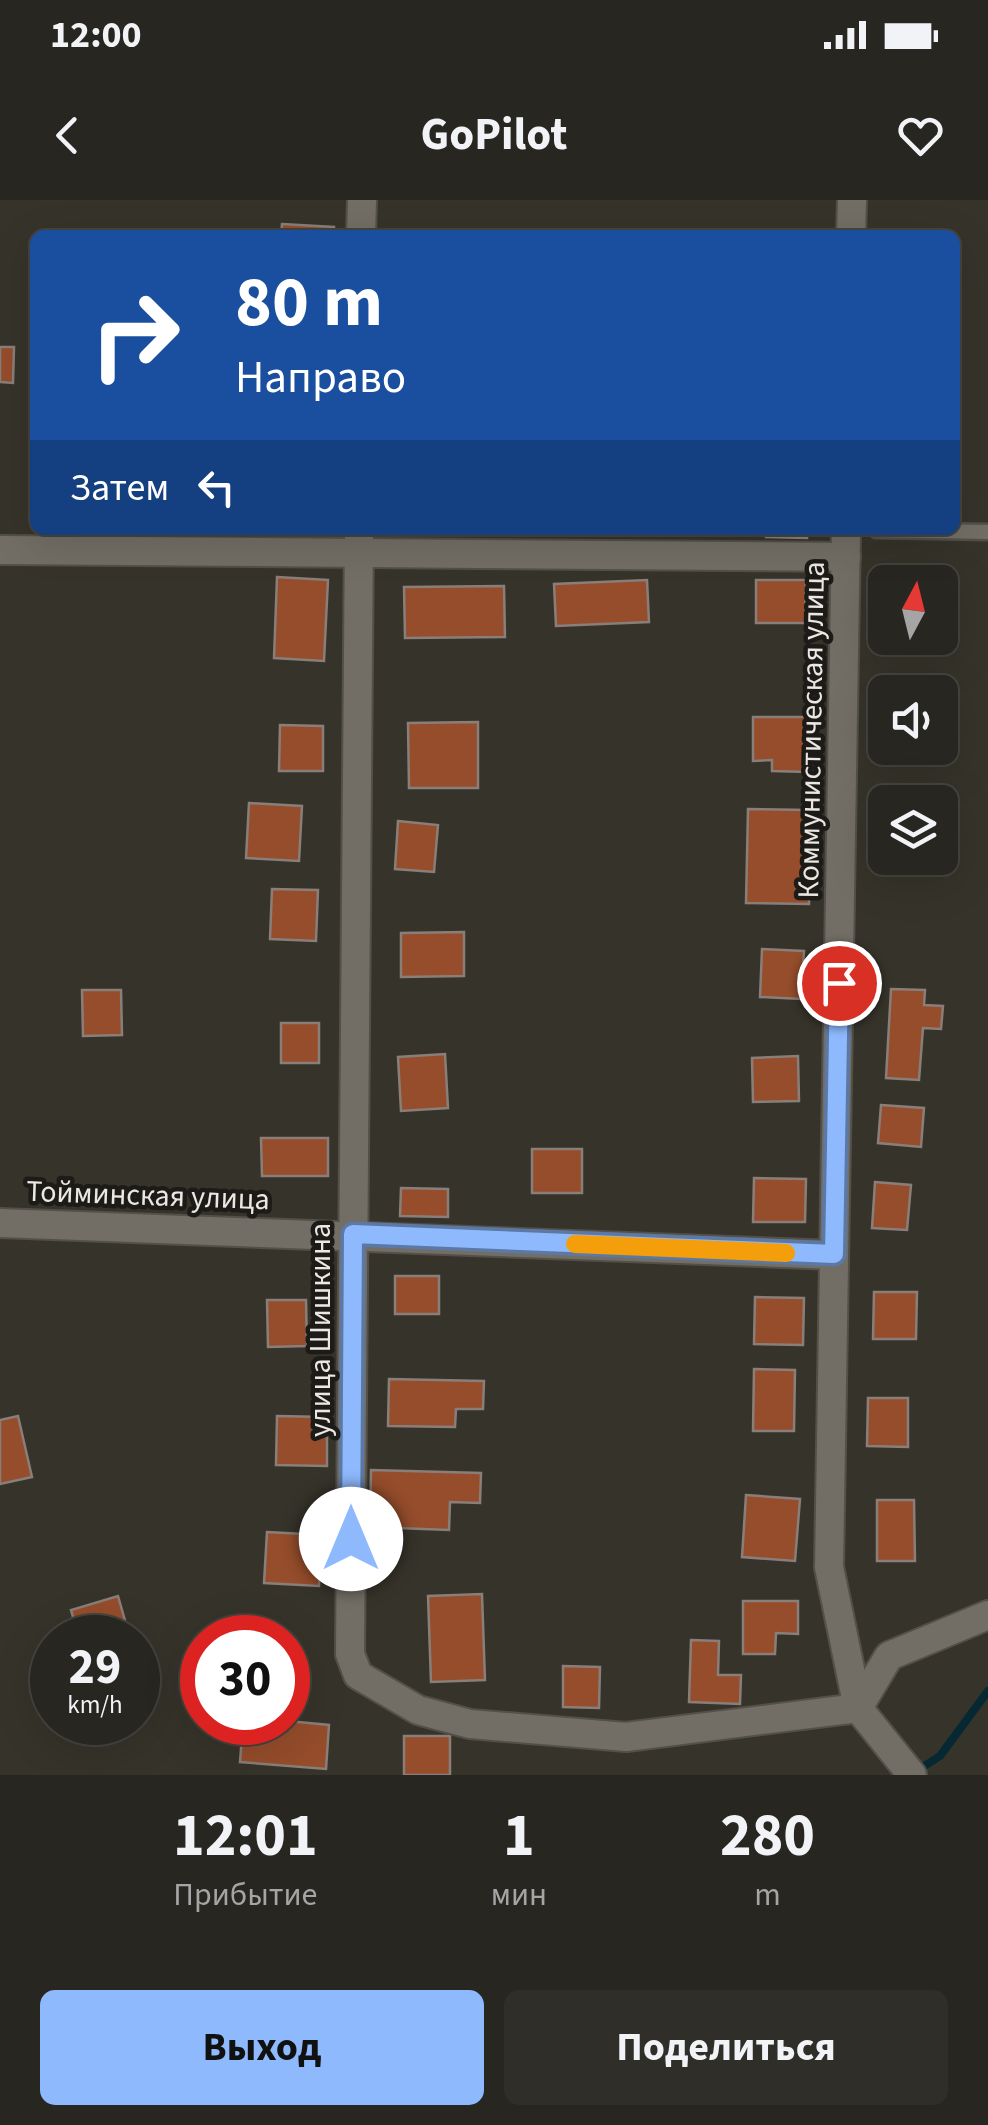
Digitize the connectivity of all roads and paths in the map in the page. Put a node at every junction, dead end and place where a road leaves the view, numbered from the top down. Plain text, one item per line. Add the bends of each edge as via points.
1 (362, 200) edge
2 (852, 200) edge
3 (362, 230) edge
4 (852, 230) edge
5 (960, 532) edge
6 (988, 532) edge
7 (359, 541) edge
8 (846, 544) edge
9 (0, 550) edge
10 (0, 1223) edge
11 (353, 1234) junction
12 (834, 1254) junction
13 (988, 1616) edge
14 (866, 1717) junction
15 (912, 1775) edge

1 - 3 street
2 - 4 street
5 - 6 lane
7 - 8 street
7 - 9 street
7 - 11 street, улица Шишкина
8 - 12 street, Коммунистическая улица
10 - 11 street, Тойминская улица
11 - 12 street, Тойминская улица
11 - 14 street, улица Шишкина via 350,1654 358,1675 418,1710 470,1724 626,1737
12 - 14 street, Коммунистическая улица via 829,1567
13 - 14 street via 889,1656
14 - 15 street

